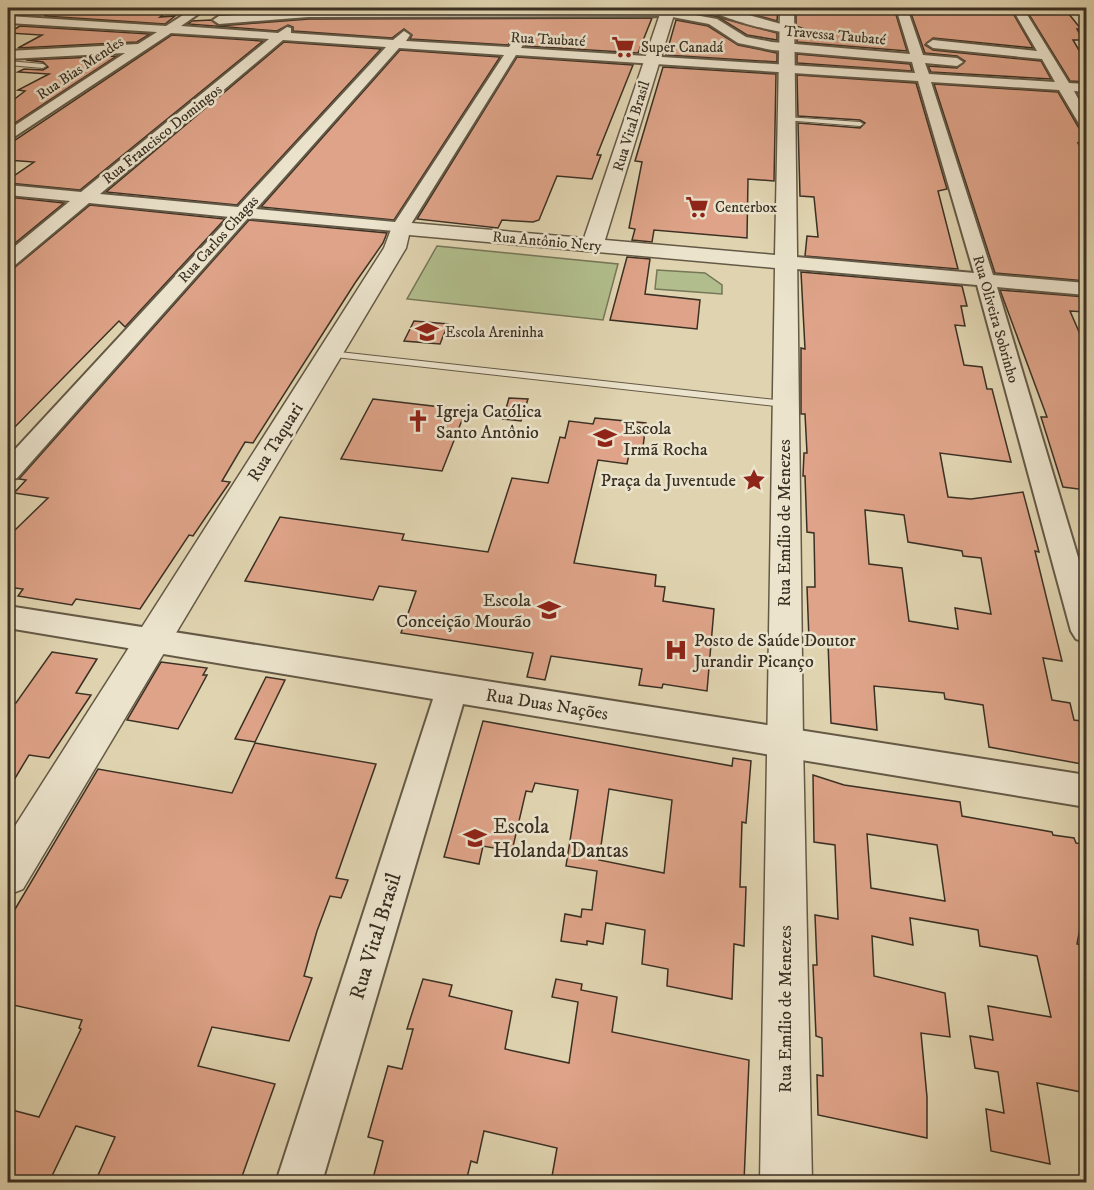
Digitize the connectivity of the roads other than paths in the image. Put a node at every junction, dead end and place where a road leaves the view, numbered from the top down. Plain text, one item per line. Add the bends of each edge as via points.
1 (201, 8) edge
2 (713, 8) edge
3 (787, 8) edge
4 (902, 8) edge
5 (1018, 8) edge
6 (668, 10) edge
7 (312, 11) edge
8 (427, 11) edge
9 (536, 11) edge
10 (75, 13) dead end
11 (8, 20) edge
12 (56, 23) junction
13 (786, 30) junction
14 (167, 31) junction
15 (189, 31) junction
16 (39, 32) dead end
17 (810, 32) dead end
18 (279, 37) junction
19 (22, 41) dead end
20 (395, 45) junction
21 (911, 47) junction
22 (141, 48) junction
23 (788, 48) junction
24 (8, 50) edge
25 (511, 54) junction
26 (8, 55) edge
27 (1047, 56) junction
28 (651, 61) junction
29 (8, 63) edge
30 (975, 64) dead end
31 (42, 66) dead end
32 (788, 69) junction
33 (923, 78) junction
34 (1064, 87) junction
35 (1086, 88) edge
36 (786, 119) junction
37 (860, 124) dead end
38 (1086, 124) edge
39 (8, 136) edge
40 (8, 190) edge
41 (85, 197) junction
42 (242, 212) junction
43 (400, 228) junction
44 (593, 244) junction
45 (8, 261) edge
46 (785, 262) junction
47 (985, 279) junction
48 (1086, 289) edge
49 (330, 354) junction
50 (785, 404) junction
51 (8, 472) edge
52 (8, 617) edge
53 (1086, 631) edge
54 (152, 642) junction
55 (452, 689) junction
56 (784, 741) junction
57 (1086, 791) edge
58 (8, 874) edge
59 (299, 1182) edge
60 (786, 1182) edge

1 - 14 street, Rua Bias Mendes
2 - 13 street
3 - 13 street, Rua Emílio de Menezes
4 - 21 street, Rua Oliveira Sobrinho
5 - 27 street
6 - 9 street, Travessa Taubaté
6 - 23 street, Travessa Taubaté via 712,21 742,40
6 - 28 street, Rua Vital Brasil
7 - 8 street, Travessa Taubaté
7 - 15 street, Travessa Taubaté via 224,18
7 - 18 street, Rua Francisco Domingos
8 - 9 street, Travessa Taubaté
8 - 20 street, Rua Carlos Chagas
9 - 25 street, Rua Taquari
10 - 12 street
11 - 12 street, Rua Taubaté
12 - 14 street, Rua Taubaté
12 - 16 street
13 - 17 street
13 - 23 street, Rua Emílio de Menezes
14 - 15 street, Rua Taubaté
14 - 22 street, Rua Bias Mendes
15 - 18 street, Rua Taubaté
18 - 20 street, Rua Taubaté
18 - 41 street, Rua Francisco Domingos
19 - 24 street
20 - 25 street, Rua Taubaté
20 - 42 street, Rua Carlos Chagas
21 - 23 street, Travessa Taubaté
21 - 27 street
21 - 30 street, Travessa Taubaté
21 - 33 street, Rua Oliveira Sobrinho
22 - 26 street
22 - 39 street, Rua Bias Mendes
23 - 32 street, Rua Emílio de Menezes
25 - 28 street, Rua Taubaté
25 - 43 street, Rua Taquari
27 - 34 street via 1050,71
28 - 32 street, Rua Taubaté
28 - 44 street, Rua Vital Brasil
29 - 31 lane
32 - 33 street, Rua Taubaté
32 - 36 street, Rua Emílio de Menezes
33 - 34 street, Rua Taubaté
33 - 47 street, Rua Oliveira Sobrinho
34 - 35 street, Rua Taubaté
34 - 38 street
36 - 37 lane
36 - 46 street, Rua Emílio de Menezes
40 - 41 street, Rua Antônio Nery
41 - 42 street, Rua Antônio Nery
41 - 45 street, Rua Francisco Domingos
42 - 43 street, Rua Antônio Nery
42 - 51 street, Rua Carlos Chagas
43 - 44 street, Rua Antônio Nery
43 - 49 street, Rua Taquari via 395,248
44 - 46 street, Rua Antônio Nery
46 - 47 street, Rua Antônio Nery
46 - 50 street, Rua Emílio de Menezes
47 - 48 street, Rua Antônio Nery
47 - 53 street, Rua Oliveira Sobrinho
49 - 50 lane
49 - 54 street, Rua Taquari
50 - 56 street, Rua Emílio de Menezes
52 - 54 street, Rua Duas Nações
54 - 55 street, Rua Duas Nações
54 - 58 street, Rua Taquari
55 - 56 street, Rua Duas Nações
55 - 59 street, Rua Vital Brasil
56 - 57 street, Rua Duas Nações
56 - 60 street, Rua Emílio de Menezes

